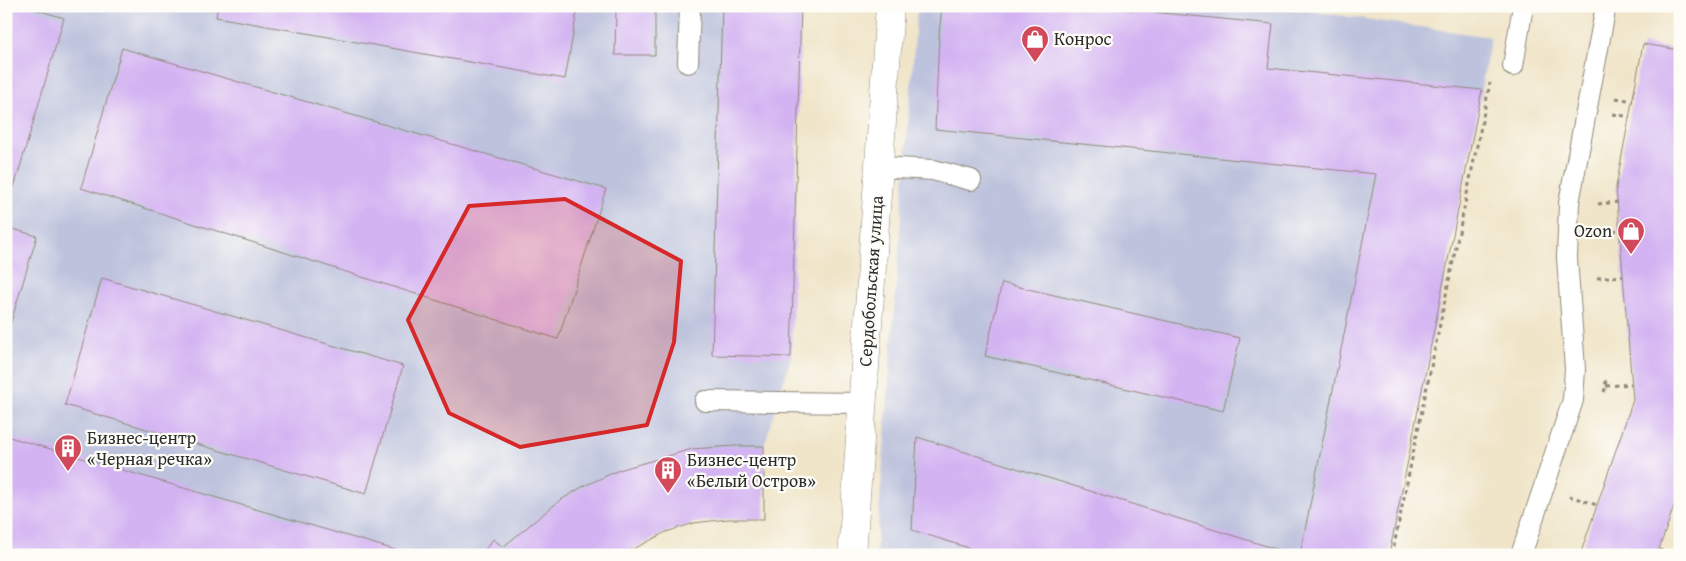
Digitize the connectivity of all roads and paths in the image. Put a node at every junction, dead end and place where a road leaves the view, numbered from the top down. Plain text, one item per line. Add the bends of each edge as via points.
1 (690, 6) edge
2 (890, 6) edge
3 (1523, 6) edge
4 (1606, 6) edge
5 (688, 63) dead end
6 (1513, 66) dead end
7 (1492, 74) dead end
8 (1608, 96) dead end
9 (1632, 101) dead end
10 (1605, 112) dead end
11 (1630, 117) dead end
12 (879, 167) junction
13 (971, 180) dead end
14 (1618, 202) dead end
15 (1591, 204) dead end
16 (1620, 230) dead end
17 (1594, 232) dead end
18 (1624, 276) dead end
19 (1597, 278) dead end
20 (1632, 384) dead end
21 (1606, 386) dead end
22 (705, 401) dead end
23 (862, 403) junction
24 (1568, 495) dead end
25 (1597, 505) dead end
26 (1659, 550) dead end
27 (852, 555) edge
28 (1392, 555) edge
29 (1521, 555) edge
30 (1674, 555) edge

1 - 5 lane
2 - 12 street, Сердобольская улица
3 - 6 lane
4 - 29 lane via 1569,203 1567,258 1576,369 1573,400
7 - 28 path
8 - 9 path
10 - 11 path
12 - 13 lane via 933,170
12 - 23 street, Сердобольская улица
14 - 15 path
16 - 17 path
18 - 19 path
20 - 21 path
22 - 23 lane
23 - 27 street, Сердобольская улица
24 - 25 path
26 - 30 path

